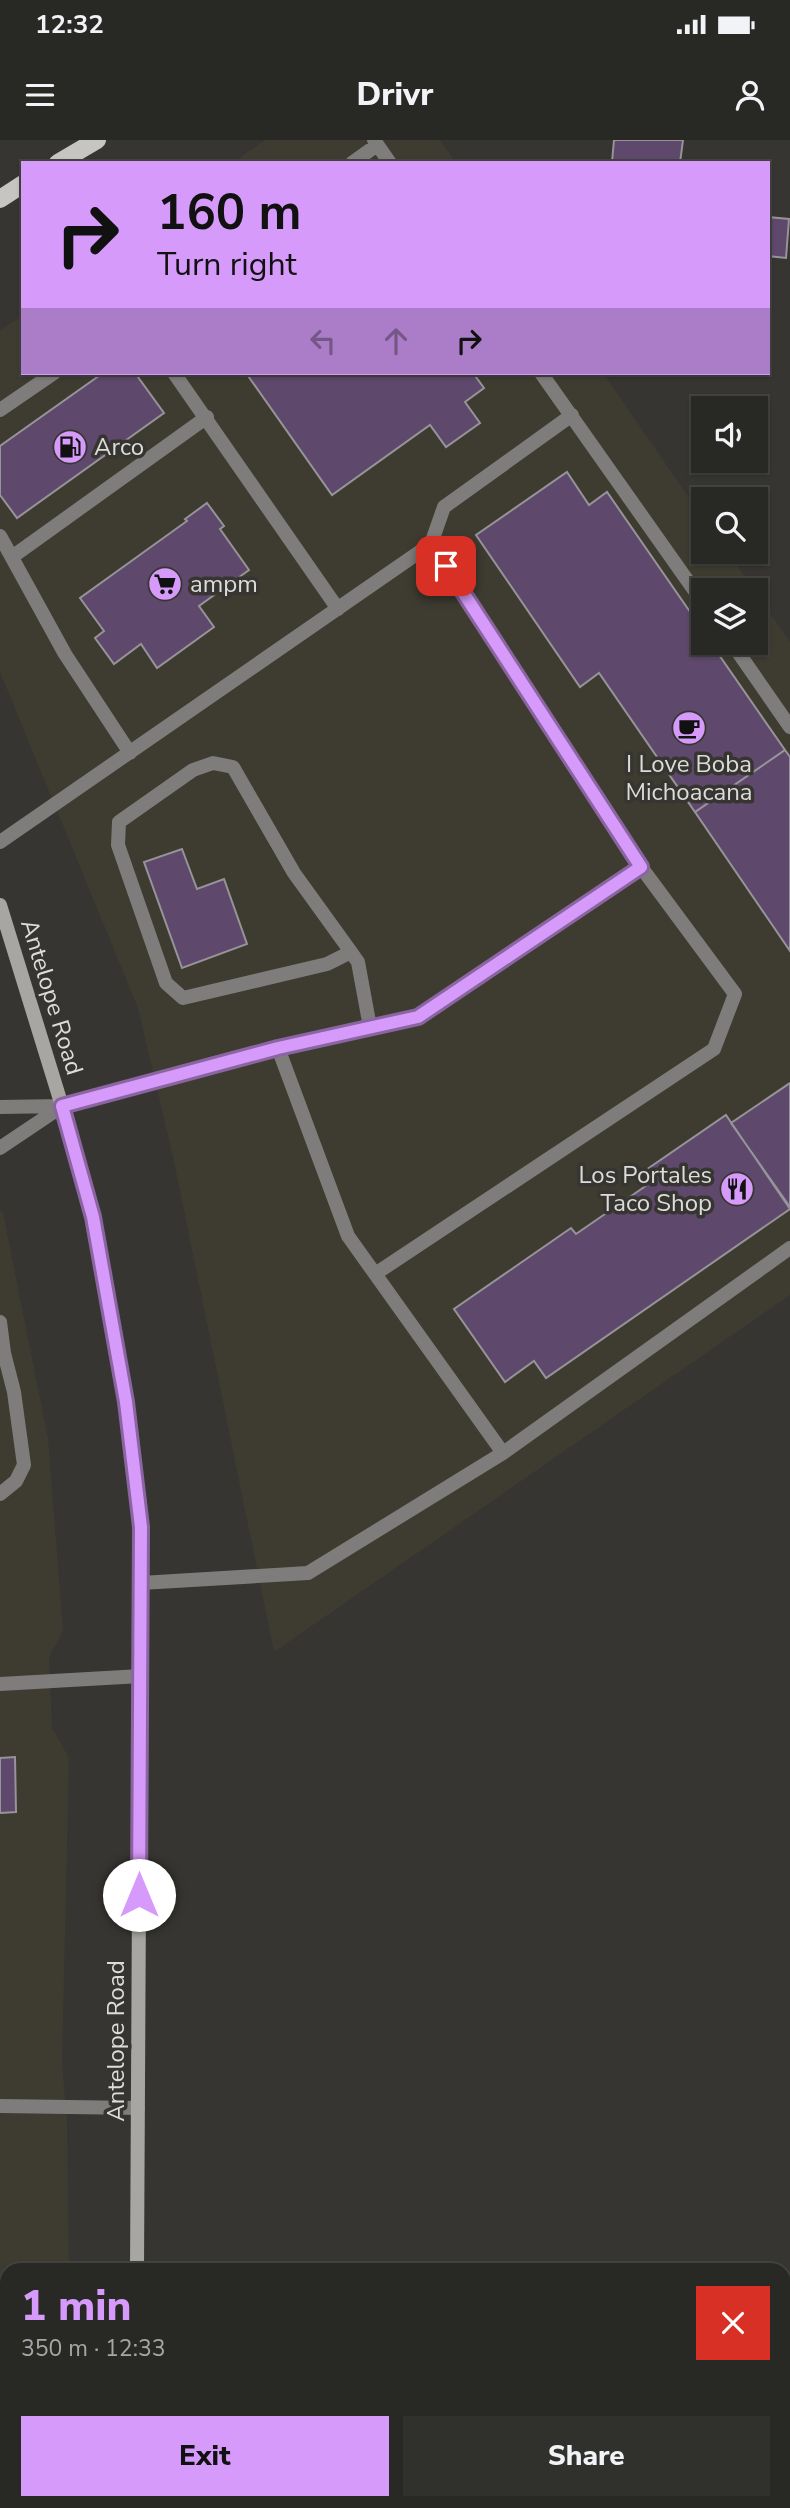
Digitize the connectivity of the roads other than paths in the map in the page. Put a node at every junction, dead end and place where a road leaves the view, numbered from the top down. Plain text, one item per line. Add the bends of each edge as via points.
1 (97, 140) edge
2 (376, 142) edge
3 (61, 161) edge
4 (354, 161) edge
5 (389, 161) edge
6 (21, 185) edge
7 (0, 199) edge
8 (51, 375) edge
9 (175, 375) edge
10 (542, 375) edge
11 (0, 410) edge
12 (572, 415) junction
13 (206, 417) junction
14 (0, 536) edge
15 (431, 544) junction
16 (12, 557) junction
17 (691, 585) edge
18 (338, 609) junction
19 (739, 655) edge
20 (790, 727) edge
21 (130, 753) junction
22 (0, 842) edge
23 (641, 867) junction
24 (0, 905) edge
25 (351, 952) junction
26 (370, 1027) junction
27 (278, 1048) junction
28 (62, 1106) junction
29 (0, 1107) edge
30 (0, 1148) edge
31 (790, 1248) edge
32 (375, 1274) junction
33 (0, 1322) edge
34 (503, 1453) junction
35 (0, 1494) edge
36 (141, 1583) junction
37 (141, 1676) junction
38 (0, 1684) edge
39 (0, 2106) edge
40 (138, 2108) junction
41 (137, 2263) edge

1 - 3 main road
2 - 4 street
2 - 5 street
6 - 7 main road
8 - 11 street
9 - 13 street
10 - 12 street
12 - 15 street via 444,507
12 - 17 street
13 - 16 street
13 - 18 street
14 - 16 street
15 - 18 street
15 - 23 street
16 - 21 street via 65,654
18 - 21 street
19 - 20 street
21 - 22 street
23 - 26 street via 418,1017
23 - 32 street via 735,994 714,1049
24 - 28 main road, Antelope Road
25 - 25 street via 294,873 233,767 213,763 193,770 119,822 118,845 166,983 183,998 327,964
25 - 26 street via 358,962
26 - 27 street
27 - 28 street
27 - 32 street via 348,1237
28 - 29 street
28 - 30 street
28 - 36 main road, Antelope Road via 93,1217 126,1402 141,1527
31 - 34 street
32 - 34 street
33 - 35 street via 24,1465 16,1481
34 - 36 street via 308,1573
36 - 37 main road, Antelope Road
37 - 38 street
37 - 40 main road, Antelope Road
39 - 40 street
40 - 41 main road, Antelope Road

